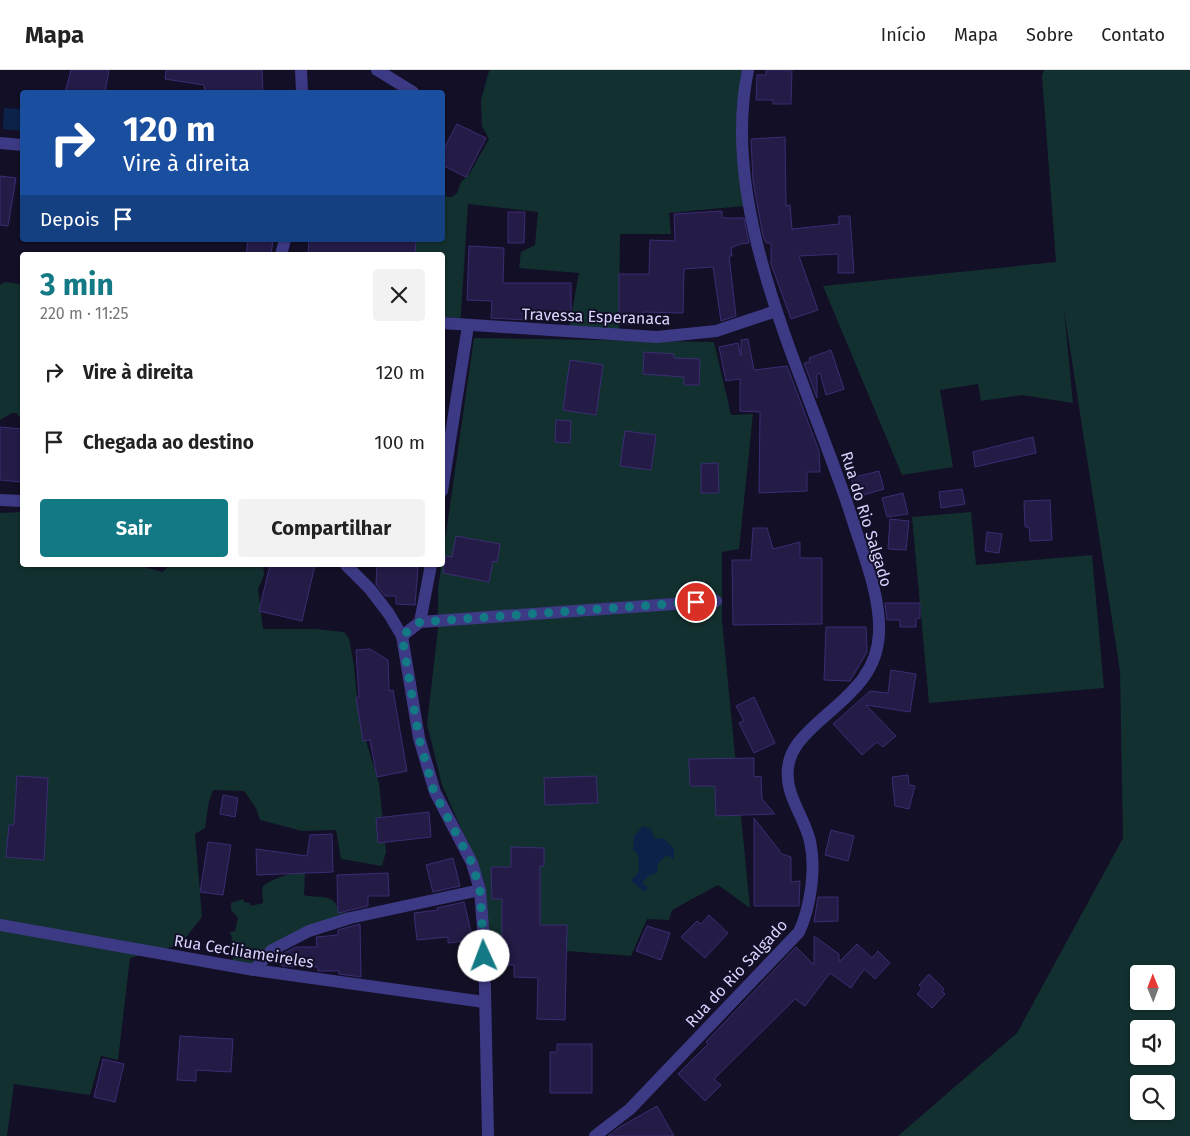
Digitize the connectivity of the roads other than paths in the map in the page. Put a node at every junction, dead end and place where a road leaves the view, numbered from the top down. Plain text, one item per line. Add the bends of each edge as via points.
1 (301, 70) edge
2 (377, 70) edge
3 (748, 70) edge
4 (302, 90) edge
5 (410, 90) edge
6 (0, 143) edge
7 (20, 145) edge
8 (776, 311) junction
9 (445, 323) edge
10 (468, 326) junction
11 (445, 472) edge
12 (0, 500) edge
13 (20, 501) edge
14 (348, 567) edge
15 (431, 567) edge
16 (716, 601) dead end
17 (420, 622) junction
18 (402, 636) junction
19 (480, 890) junction
20 (0, 925) edge
21 (254, 970) junction
22 (484, 1002) junction
23 (488, 1136) edge
24 (595, 1136) edge

1 - 4 street
2 - 5 street
3 - 8 street, Rua do Rio Salgado via 743,91 744,167 754,228
6 - 7 street
8 - 10 street, Travessa Esperanaca via 716,330 657,337
8 - 24 street, Rua do Rio Salgado via 837,473 863,553 874,594 879,632 875,656 864,680 797,743 789,760 787,781 812,852 808,902 799,932 630,1108
9 - 10 street, Travessa Esperanaca
10 - 11 street
12 - 13 street
14 - 18 street via 370,589
15 - 17 street
16 - 17 street
17 - 18 street
18 - 19 street via 419,738 434,792 472,863
19 - 21 street via 309,930 272,950
19 - 22 street
20 - 21 street, Rua Ceciliameireles
21 - 22 street, Rua Ceciliameireles
22 - 23 street

